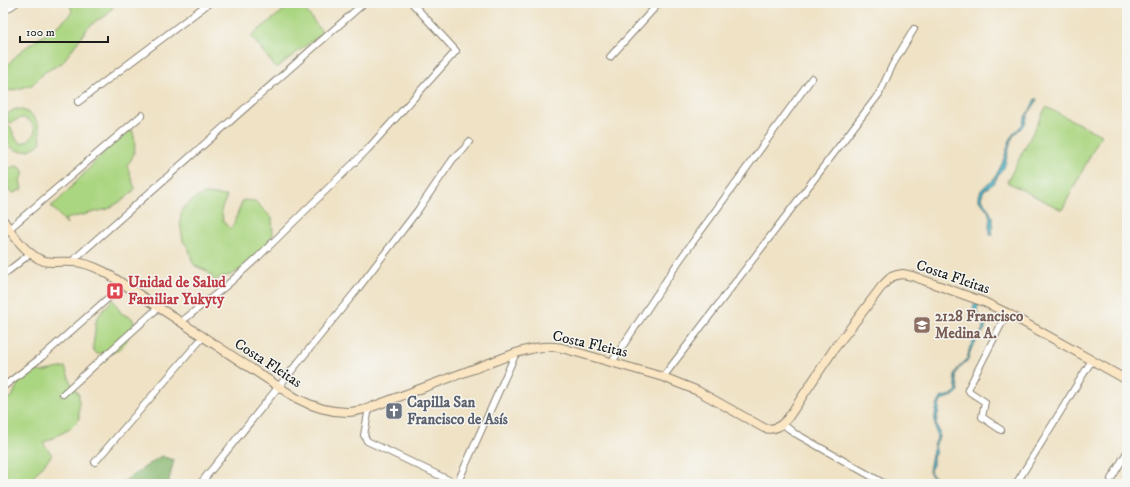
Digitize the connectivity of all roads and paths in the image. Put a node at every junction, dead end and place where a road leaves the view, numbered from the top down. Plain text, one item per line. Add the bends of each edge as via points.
1 (16, 3) edge
2 (209, 3) edge
3 (364, 3) edge
4 (412, 3) edge
5 (659, 3) edge
6 (3, 12) edge
7 (914, 29) dead end
8 (610, 57) dead end
9 (812, 78) dead end
10 (78, 102) dead end
11 (142, 115) dead end
12 (469, 142) dead end
13 (3, 220) edge
14 (9, 229) junction
15 (30, 253) junction
16 (71, 262) junction
17 (3, 275) edge
18 (124, 284) junction
19 (159, 307) junction
20 (1007, 313) junction
21 (181, 322) junction
22 (203, 337) junction
23 (516, 353) junction
24 (1092, 360) junction
25 (612, 362) junction
26 (663, 377) junction
27 (1127, 380) edge
28 (278, 386) junction
29 (3, 387) edge
30 (63, 394) dead end
31 (369, 408) junction
32 (783, 424) junction
33 (1001, 430) dead end
34 (1127, 452) edge
35 (95, 462) dead end
36 (1111, 479) dead end
37 (200, 484) edge
38 (457, 484) edge
39 (885, 484) edge
40 (1016, 484) edge

1 - 6 street
2 - 10 street
3 - 16 street
4 - 21 street via 456,51 366,151 258,257
5 - 8 street
7 - 26 street via 879,94
9 - 25 street via 679,261
11 - 14 street
12 - 28 street via 453,159 356,291
13 - 14 main road, Costa Fleitas
14 - 15 main road, Costa Fleitas
15 - 16 main road, Costa Fleitas via 45,261
15 - 17 street
16 - 18 main road, Costa Fleitas via 93,266
18 - 19 main road, Costa Fleitas
18 - 29 street via 43,356
19 - 21 main road, Costa Fleitas
19 - 30 street
20 - 24 main road, Costa Fleitas
20 - 32 main road, Costa Fleitas via 912,276 903,274 891,277 846,334
20 - 33 street via 968,389 984,402 982,417
21 - 22 main road, Costa Fleitas
22 - 28 main road, Costa Fleitas
22 - 35 street
23 - 25 main road, Costa Fleitas via 549,346
23 - 31 main road, Costa Fleitas
23 - 38 street
24 - 27 main road, Costa Fleitas
24 - 40 street
25 - 26 main road, Costa Fleitas
26 - 32 main road, Costa Fleitas via 698,392 764,428 778,428
28 - 31 main road, Costa Fleitas via 304,402 332,410 348,412
28 - 37 street
31 - 38 street via 364,435 367,441
32 - 39 street via 796,434
34 - 36 street

